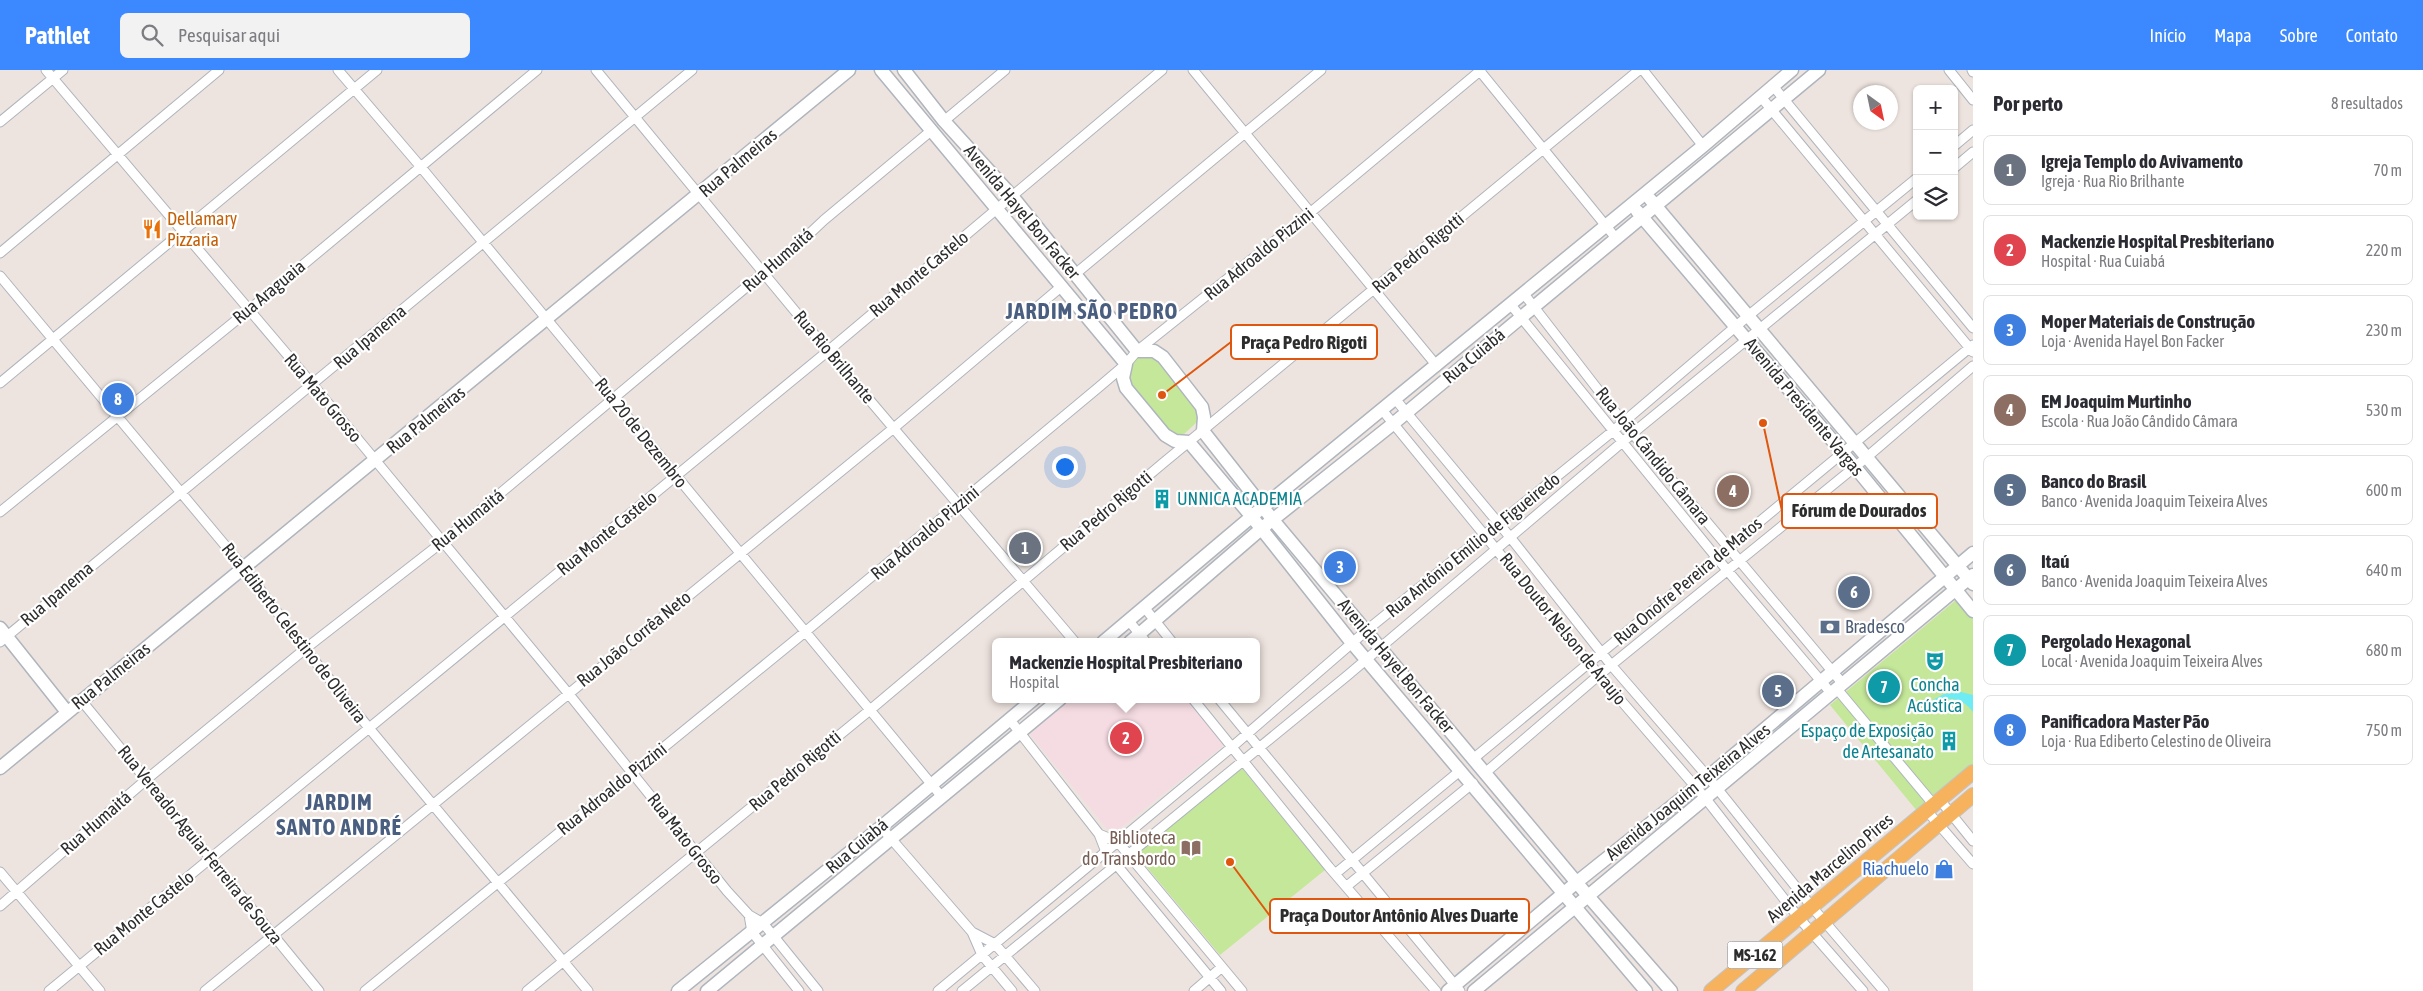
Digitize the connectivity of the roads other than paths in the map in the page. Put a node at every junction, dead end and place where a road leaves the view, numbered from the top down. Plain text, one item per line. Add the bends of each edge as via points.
1 (46, 70) edge
2 (63, 70) edge
3 (219, 70) edge
4 (338, 70) edge
5 (377, 70) edge
6 (537, 70) edge
7 (596, 70) edge
8 (692, 70) edge
9 (849, 70) edge
10 (881, 70) edge
11 (904, 70) edge
12 (1005, 70) edge
13 (1162, 70) edge
14 (1192, 70) edge
15 (1321, 70) edge
16 (1480, 70) edge
17 (1639, 70) edge
18 (1643, 70) edge
19 (1792, 70) edge
20 (1819, 70) edge
21 (1949, 70) edge
22 (53, 78) junction
23 (1773, 86) junction
24 (355, 88) junction
25 (1761, 97) junction
26 (1784, 99) junction
27 (1973, 100) edge
28 (1771, 109) junction
29 (636, 117) junction
30 (944, 120) junction
31 (0, 122) edge
32 (932, 130) junction
33 (1973, 130) edge
34 (1246, 132) junction
35 (1958, 143) edge
36 (1703, 146) junction
37 (1543, 149) junction
38 (1973, 152) edge
39 (117, 155) junction
40 (1958, 165) edge
41 (420, 166) junction
42 (1913, 181) edge
43 (1645, 193) junction
44 (700, 194) junction
45 (1012, 196) junction
46 (1913, 203) edge
47 (1632, 205) junction
48 (1655, 205) junction
49 (996, 209) junction
50 (1877, 211) junction
51 (1311, 212) junction
52 (1642, 216) junction
53 (1864, 221) junction
54 (1887, 224) junction
55 (1606, 226) junction
56 (184, 232) junction
57 (1875, 234) junction
58 (1615, 237) junction
59 (484, 243) junction
60 (0, 253) edge
61 (764, 272) junction
62 (1074, 275) junction
63 (0, 276) edge
64 (1062, 286) junction
65 (1374, 290) junction
66 (1524, 294) junction
67 (1511, 305) junction
68 (1533, 306) junction
69 (250, 309) junction
70 (1748, 316) junction
71 (1521, 317) junction
72 (548, 320) junction
73 (1735, 327) junction
74 (1973, 328) edge
75 (1760, 329) junction
76 (53, 340) junction
77 (1747, 340) junction
78 (1972, 349) edge
79 (828, 351) junction
80 (1137, 351) junction
81 (1126, 364) junction
82 (1437, 366) junction
83 (1973, 366) edge
84 (0, 383) edge
85 (313, 385) junction
86 (615, 400) junction
87 (1396, 400) junction
88 (1383, 411) junction
89 (1406, 412) junction
90 (117, 416) junction
91 (1623, 422) junction
92 (1394, 423) junction
93 (894, 427) junction
94 (1203, 431) junction
95 (1613, 431) junction
96 (1633, 433) junction
97 (1189, 442) junction
98 (1623, 442) junction
99 (1856, 443) junction
100 (1843, 454) junction
101 (1867, 457) junction
102 (376, 462) junction
103 (1855, 467) junction
104 (677, 476) junction
105 (181, 492) junction
106 (960, 504) junction
107 (1264, 507) junction
108 (0, 512) edge
109 (1252, 517) junction
110 (1274, 520) junction
111 (1500, 524) junction
112 (1261, 529) junction
113 (1486, 535) junction
114 (1510, 536) junction
115 (442, 543) junction
116 (1497, 548) junction
117 (1728, 548) junction
118 (1973, 552) edge
119 (739, 553) junction
120 (1716, 557) junction
121 (1740, 561) junction
122 (1957, 565) junction
123 (244, 568) junction
124 (1728, 571) junction
125 (1944, 577) junction
126 (1972, 579) edge
127 (1024, 581) junction
128 (1175, 581) junction
129 (1955, 590) junction
130 (1185, 594) junction
131 (1144, 607) junction
132 (1973, 611) edge
133 (505, 617) junction
134 (1129, 621) junction
135 (1155, 621) junction
136 (1367, 630) junction
137 (805, 632) junction
138 (2, 635) edge
139 (1072, 638) edge
140 (1108, 638) edge
141 (1138, 638) edge
142 (1140, 638) edge
143 (1169, 638) edge
144 (1352, 643) junction
145 (1380, 646) junction
146 (305, 650) junction
147 (1601, 653) junction
148 (1365, 658) junction
149 (1590, 662) junction
150 (1612, 666) junction
151 (1833, 672) junction
152 (1599, 675) junction
153 (1821, 681) junction
154 (1837, 689) junction
155 (568, 693) junction
156 (80, 700) junction
157 (1029, 703) edge
158 (1055, 703) edge
159 (1196, 703) edge
160 (1222, 703) edge
161 (870, 710) junction
162 (67, 712) junction
163 (1010, 720) junction
164 (369, 728) junction
165 (1020, 733) junction
166 (1247, 733) junction
167 (1232, 746) junction
168 (1259, 748) junction
169 (1473, 759) junction
170 (1243, 761) junction
171 (0, 768) edge
172 (1461, 770) junction
173 (1973, 772) edge
174 (633, 773) junction
175 (1485, 773) junction
176 (1708, 777) junction
177 (148, 779) junction
178 (1473, 783) junction
179 (932, 784) junction
180 (1696, 787) junction
181 (1719, 789) junction
182 (1973, 795) edge
183 (942, 797) junction
184 (1706, 799) junction
185 (432, 804) junction
186 (1934, 805) junction
187 (1951, 813) junction
188 (1939, 824) junction
189 (881, 827) junction
190 (1099, 834) junction
191 (892, 839) junction
192 (1973, 841) edge
193 (1118, 842) junction
194 (1106, 852) junction
195 (696, 853) junction
196 (1128, 854) junction
197 (210, 859) junction
198 (1351, 861) junction
199 (1115, 863) junction
200 (1973, 864) edge
201 (0, 872) edge
202 (1335, 874) junction
203 (1362, 874) junction
204 (498, 881) junction
205 (1577, 882) junction
206 (1347, 886) junction
207 (16, 893) junction
208 (1565, 893) junction
209 (1588, 896) junction
210 (0, 906) edge
211 (1812, 906) junction
212 (1575, 907) junction
213 (749, 915) junction
214 (1799, 918) junction
215 (1825, 922) junction
216 (763, 923) junction
217 (752, 932) junction
218 (972, 932) junction
219 (1812, 933) junction
220 (272, 936) junction
221 (774, 937) junction
222 (995, 944) junction
223 (762, 947) junction
224 (982, 955) junction
225 (1005, 955) junction
226 (564, 962) junction
227 (79, 967) junction
228 (992, 967) junction
229 (1222, 967) junction
230 (1209, 978) junction
231 (1233, 980) junction
232 (1454, 989) edge
233 (49, 991) edge
234 (100, 991) edge
235 (205, 991) edge
236 (319, 991) edge
237 (366, 991) edge
238 (527, 991) edge
239 (588, 991) edge
240 (678, 991) edge
241 (707, 991) edge
242 (799, 991) edge
243 (818, 991) edge
244 (938, 991) edge
245 (962, 991) edge
246 (1012, 991) edge
247 (1035, 991) edge
248 (1194, 991) edge
249 (1221, 991) edge
250 (1242, 991) edge
251 (1436, 991) edge
252 (1474, 991) edge
253 (1646, 991) edge
254 (1671, 991) edge
255 (1711, 991) edge
256 (1743, 991) edge
257 (1863, 991) edge
258 (1884, 991) edge

1 - 22 street, Rua Mato Grosso
2 - 22 street
3 - 39 street
4 - 24 street, Rua 20 de Dezembro
5 - 24 street
6 - 41 street, Rua Araguaia
7 - 29 street, Rua Rio Brilhante
8 - 29 street, Rua Ipanema
9 - 44 street, Rua Palmeiras
10 - 32 street, Avenida Hayel Bon Facker
11 - 30 street, Avenida Hayel Bon Facker
12 - 30 street
13 - 45 street, Rua Monte Castelo
14 - 34 street
15 - 34 street
16 - 37 street
16 - 51 street, Rua Adroaldo Pizzini
17 - 37 street, Rua Pedro Rigotti
18 - 36 street
19 - 23 street, Rua Cuiabá
20 - 26 street, Rua Cuiabá
21 - 27 street
22 - 31 street
22 - 39 street, Rua Mato Grosso
23 - 25 street, Rua Cuiabá
23 - 26 street
24 - 41 street, Rua 20 de Dezembro
24 - 56 street
25 - 28 street
25 - 36 street, Rua Cuiabá
26 - 28 street, Rua Cuiabá
26 - 50 street
28 - 48 street, Rua Cuiabá
28 - 53 street
29 - 44 street, Rua Rio Brilhante
29 - 59 street, Rua Ipanema
30 - 45 street, Avenida Hayel Bon Facker
32 - 49 street, Avenida Hayel Bon Facker
32 - 61 street, Rua Humaitá
33 - 35 street
34 - 51 street
34 - 62 street
36 - 43 street, Rua Cuiabá
37 - 55 street
37 - 65 street, Rua Pedro Rigotti
38 - 40 street
39 - 56 street, Rua Mato Grosso
39 - 60 street
41 - 59 street, Rua 20 de Dezembro
41 - 69 street, Rua Araguaia
42 - 50 street, Rua Antônio Emílio de Figueiredo
43 - 47 street, Rua Cuiabá
43 - 48 street, Avenida Presidente Vargas
44 - 61 street, Rua Rio Brilhante
44 - 72 street, Rua Palmeiras
45 - 49 street, Rua Monte Castelo
45 - 62 street, Avenida Hayel Bon Facker
46 - 54 street, Rua Antônio Emílio de Figueiredo
47 - 52 street, Avenida Presidente Vargas
47 - 55 street, Rua Cuiabá
48 - 52 street, Rua Cuiabá
48 - 70 street, Avenida Presidente Vargas
49 - 64 street, Avenida Hayel Bon Facker
49 - 79 street, Rua Monte Castelo
50 - 53 street, Rua Antônio Emílio de Figueiredo
50 - 54 street
51 - 65 street
51 - 80 street, Rua Adroaldo Pizzini
52 - 58 street, Rua Cuiabá
52 - 73 street, Avenida Presidente Vargas
53 - 57 street
53 - 70 street, Rua Antônio Emílio de Figueiredo
54 - 57 street, Rua Antônio Emílio de Figueiredo
54 - 74 street
55 - 58 street
55 - 66 street, Rua Cuiabá
56 - 69 street, Rua Mato Grosso
56 - 76 street
57 - 75 street, Rua Antônio Emílio de Figueiredo
57 - 78 street
58 - 68 street, Rua Cuiabá
59 - 72 street, Rua 20 de Dezembro
59 - 85 street, Rua Ipanema
61 - 79 street, Rua Rio Brilhante
61 - 86 street, Rua Humaitá
62 - 80 street, Avenida Hayel Bon Facker
63 - 76 street, Rua Ediberto Celestino de Oliveira
64 - 81 street, Avenida Hayel Bon Facker
64 - 93 street, Rua João Corrêa Neto
65 - 82 street
65 - 94 street, Rua Pedro Rigotti
66 - 67 street, Rua Cuiabá
66 - 68 street, Rua João Cândido Câmara
67 - 71 street
67 - 82 street, Rua Cuiabá
68 - 71 street, Rua Cuiabá
68 - 91 street, Rua João Cândido Câmara
69 - 85 street, Rua Mato Grosso
69 - 90 street, Rua Araguaia
70 - 73 street, Rua Antônio Emílio de Figueiredo
70 - 75 street, Avenida Presidente Vargas
71 - 89 street, Rua Cuiabá
71 - 95 street
72 - 86 street, Rua 20 de Dezembro
72 - 102 street, Rua Palmeiras
73 - 77 street, Avenida Presidente Vargas
73 - 91 street, Rua Antônio Emílio de Figueiredo
75 - 77 street, Rua Antônio Emílio de Figueiredo
75 - 99 street, Avenida Presidente Vargas
76 - 84 street
76 - 90 street, Rua Ediberto Celestino de Oliveira
77 - 96 street, Rua Antônio Emílio de Figueiredo
77 - 100 street, Avenida Presidente Vargas
78 - 99 street, Rua Onofre Pereira de Matos
79 - 93 street, Rua Rio Brilhante
79 - 104 street, Rua Monte Castelo
80 - 81 street, Rua Adroaldo Pizzini
80 - 94 street via 1154,351 1162,357 1202,407
81 - 97 street via 1123,378 1126,388 1165,435 1175,441
81 - 106 street, Rua Adroaldo Pizzini
82 - 87 street, Rua Cuiabá
83 - 101 street, Rua Onofre Pereira de Matos
85 - 102 street, Rua Mato Grosso
85 - 105 street, Rua Ipanema
86 - 104 street, Rua 20 de Dezembro
86 - 115 street, Rua Humaitá
87 - 88 street, Rua Cuiabá
87 - 89 street, Rua Doutor Nelson de Araujo
88 - 92 street, Rua Doutor Nelson de Araujo
88 - 107 street, Rua Cuiabá
89 - 92 street, Rua Cuiabá
89 - 111 street, Rua Doutor Nelson de Araujo
90 - 105 street, Rua Ediberto Celestino de Oliveira
90 - 108 street, Rua Araguaia
91 - 95 street, Rua Antônio Emílio de Figueiredo
91 - 96 street, Rua João Cândido Câmara
92 - 110 street, Rua Cuiabá
92 - 113 street, Rua Doutor Nelson de Araujo
93 - 106 street, Rua Rio Brilhante
93 - 119 street, Rua João Corrêa Neto
94 - 97 street, Rua Pedro Rigotti
94 - 107 street, Avenida Hayel Bon Facker
95 - 98 street
95 - 111 street, Rua Antônio Emílio de Figueiredo
96 - 98 street, Rua Antônio Emílio de Figueiredo
96 - 117 street, Rua João Cândido Câmara
97 - 109 street, Avenida Hayel Bon Facker
97 - 127 street, Rua Pedro Rigotti
98 - 114 street, Rua Antônio Emílio de Figueiredo
98 - 120 street
99 - 100 street, Rua Onofre Pereira de Matos
99 - 101 street, Avenida Presidente Vargas
100 - 103 street, Avenida Presidente Vargas
100 - 117 street, Rua Onofre Pereira de Matos
101 - 103 street, Rua Onofre Pereira de Matos
101 - 122 street, Avenida Presidente Vargas
102 - 115 street, Rua Mato Grosso
102 - 123 street, Rua Palmeiras
103 - 121 street, Rua Onofre Pereira de Matos
103 - 125 street, Avenida Presidente Vargas
104 - 119 street, Rua 20 de Dezembro
104 - 133 street, Rua Monte Castelo
105 - 123 street, Rua Ediberto Celestino de Oliveira
105 - 138 street, Rua Ipanema
106 - 127 street, Rua Rio Brilhante
106 - 137 street, Rua Adroaldo Pizzini
107 - 109 street, Rua Cuiabá
107 - 110 street, Avenida Hayel Bon Facker
109 - 112 street, Avenida Hayel Bon Facker
109 - 128 street, Rua Cuiabá
110 - 112 street, Rua Cuiabá
110 - 136 street, Avenida Hayel Bon Facker
111 - 113 street, Rua Antônio Emílio de Figueiredo
111 - 114 street, Rua Doutor Nelson de Araujo
112 - 130 street, Rua Cuiabá
112 - 144 street, Avenida Hayel Bon Facker
113 - 116 street, Rua Doutor Nelson de Araujo
113 - 136 street, Rua Antônio Emílio de Figueiredo
114 - 116 street, Rua Antônio Emílio de Figueiredo
114 - 147 street, Rua Doutor Nelson de Araujo
115 - 133 street, Rua Mato Grosso
115 - 146 street, Rua Humaitá
116 - 145 street, Rua Antônio Emílio de Figueiredo
116 - 149 street, Rua Doutor Nelson de Araujo
117 - 120 street, Rua Onofre Pereira de Matos
117 - 121 street, Rua João Cândido Câmara
118 - 122 street, Avenida Joaquim Teixeira Alves
119 - 137 street, Rua 20 de Dezembro
119 - 155 street, Rua João Corrêa Neto
120 - 124 street
120 - 147 street, Rua Onofre Pereira de Matos
121 - 124 street, Rua Onofre Pereira de Matos
121 - 151 street, Rua João Cândido Câmara
122 - 125 street, Avenida Joaquim Teixeira Alves
122 - 126 street, Avenida Presidente Vargas
123 - 146 street, Rua Ediberto Celestino de Oliveira
123 - 156 street, Rua Palmeiras
124 - 150 street, Rua Onofre Pereira de Matos
124 - 153 street
125 - 129 street, Avenida Presidente Vargas
125 - 151 street, Avenida Joaquim Teixeira Alves
126 - 129 street, Avenida Joaquim Teixeira Alves
127 - 139 street, Rua Rio Brilhante
127 - 161 street, Rua Pedro Rigotti
128 - 130 street
128 - 131 street, Rua Cuiabá
129 - 132 street, Avenida Presidente Vargas
129 - 154 street, Avenida Joaquim Teixeira Alves
130 - 135 street, Rua Cuiabá
131 - 134 street, Rua Cuiabá
131 - 135 street
133 - 155 street, Rua Mato Grosso
133 - 164 street, Rua Monte Castelo
134 - 140 street, Rua Cuiabá
134 - 141 street
135 - 142 street, Rua Cuiabá
135 - 143 street
136 - 144 street, Rua Antônio Emílio de Figueiredo
136 - 145 street, Avenida Hayel Bon Facker
137 - 161 street, Rua 20 de Dezembro
137 - 174 street, Rua Adroaldo Pizzini
138 - 162 street
144 - 148 street, Avenida Hayel Bon Facker
144 - 166 street, Rua Antônio Emílio de Figueiredo
145 - 148 street, Rua Antônio Emílio de Figueiredo
145 - 169 street, Avenida Hayel Bon Facker
146 - 164 street, Rua Ediberto Celestino de Oliveira
146 - 177 street, Rua Humaitá
147 - 149 street, Rua Onofre Pereira de Matos
147 - 150 street, Rua Doutor Nelson de Araujo
148 - 168 street, Rua Antônio Emílio de Figueiredo
148 - 172 street, Avenida Hayel Bon Facker
149 - 152 street, Rua Doutor Nelson de Araujo
149 - 169 street, Rua Onofre Pereira de Matos
150 - 152 street, Rua Onofre Pereira de Matos
150 - 176 street, Rua Doutor Nelson de Araujo
151 - 153 street, Avenida Joaquim Teixeira Alves
151 - 154 street, Rua João Cândido Câmara
152 - 175 street, Rua Onofre Pereira de Matos
152 - 180 street, Rua Doutor Nelson de Araujo
153 - 154 street
153 - 176 street, Avenida Joaquim Teixeira Alves
154 - 181 street, Avenida Joaquim Teixeira Alves
154 - 186 street, Rua João Cândido Câmara
155 - 174 street, Rua Mato Grosso
155 - 185 street, Rua João Corrêa Neto
156 - 162 street, Rua Palmeiras
156 - 177 street, Rua Vereador Aguiar Ferreira de Souza
157 - 163 street, Rua Cuiabá
158 - 165 street, Rua Cuiabá
159 - 167 street
160 - 166 street
161 - 179 street, Rua 20 de Dezembro
161 - 195 street, Rua Pedro Rigotti
162 - 171 street, Rua Palmeiras
163 - 165 street
163 - 179 street, Rua Cuiabá
164 - 185 street, Rua Ediberto Celestino de Oliveira
164 - 197 street, Rua Monte Castelo
165 - 183 street, Rua Cuiabá
165 - 190 street
166 - 167 street, Rua Antônio Emílio de Figueiredo
166 - 168 street
167 - 170 street
167 - 193 street, Rua Antônio Emílio de Figueiredo
168 - 170 street, Rua Antônio Emílio de Figueiredo
168 - 198 street
169 - 175 street, Avenida Hayel Bon Facker
170 - 196 street, Rua Antônio Emílio de Figueiredo
170 - 202 street
172 - 178 street, Avenida Hayel Bon Facker
172 - 198 street
173 - 186 main road, Avenida Marcelino Pires
174 - 195 street, Rua Mato Grosso
174 - 204 street, Rua Adroaldo Pizzini
175 - 205 street, Avenida Hayel Bon Facker
176 - 180 street, Avenida Joaquim Teixeira Alves
176 - 181 street, Rua Doutor Nelson de Araujo
177 - 197 street, Rua Vereador Aguiar Ferreira de Souza
177 - 207 street, Rua Humaitá
178 - 203 street
178 - 208 street, Avenida Hayel Bon Facker
179 - 183 street, Rua 20 de Dezembro
179 - 189 street, Rua Cuiabá
180 - 184 street, Rua Doutor Nelson de Araujo
180 - 205 street, Avenida Joaquim Teixeira Alves
181 - 184 street, Avenida Joaquim Teixeira Alves
181 - 211 street, Rua Doutor Nelson de Araujo
182 - 187 main road, Avenida Marcelino Pires / MS-162
183 - 191 street, Rua Cuiabá
184 - 209 street, Avenida Joaquim Teixeira Alves
184 - 214 street, Rua Doutor Nelson de Araujo
185 - 204 street, Rua Ediberto Celestino de Oliveira
185 - 220 street, Rua João Corrêa Neto
186 - 187 street, Rua João Cândido Câmara
186 - 188 street, Rua João Cândido Câmara
186 - 211 main road, Avenida Marcelino Pires
187 - 188 main road, Avenida Marcelino Pires / MS-162
187 - 192 street, Rua João Cândido Câmara
188 - 200 street, Rua João Cândido Câmara
188 - 215 main road, Avenida Marcelino Pires / MS-162
189 - 191 street
189 - 216 street, Rua Cuiabá
190 - 193 street
190 - 194 street
191 - 218 street
191 - 221 street, Rua Cuiabá
193 - 194 street, Rua Antônio Emílio de Figueiredo
193 - 196 street
194 - 199 street
194 - 222 street, Rua Antônio Emílio de Figueiredo
195 - 213 street, Rua Mato Grosso
195 - 226 street, Rua Pedro Rigotti
196 - 199 street, Rua Antônio Emílio de Figueiredo
196 - 229 street
197 - 220 street, Rua Vereador Aguiar Ferreira de Souza
197 - 227 street, Rua Monte Castelo
198 - 202 street
198 - 203 street
199 - 225 street, Rua Antônio Emílio de Figueiredo
199 - 230 street
201 - 207 street
202 - 206 street
203 - 206 street
203 - 232 street
204 - 226 street, Rua Ediberto Celestino de Oliveira
204 - 237 street, Rua Adroaldo Pizzini
205 - 208 street, Avenida Joaquim Teixeira Alves
205 - 209 street, Avenida Hayel Bon Facker
206 - 251 street
207 - 210 street, Rua Humaitá
207 - 227 street
208 - 212 street, Avenida Hayel Bon Facker
208 - 232 street, Avenida Joaquim Teixeira Alves
209 - 212 street, Avenida Joaquim Teixeira Alves
209 - 254 street, Avenida Hayel Bon Facker
211 - 214 main road, Avenida Marcelino Pires
211 - 215 street, Rua Doutor Nelson de Araujo
212 - 252 street, Avenida Joaquim Teixeira Alves
212 - 253 street, Avenida Hayel Bon Facker
213 - 216 street, Rua Mato Grosso
213 - 217 street
214 - 219 street, Rua Doutor Nelson de Araujo
214 - 255 main road, Avenida Marcelino Pires / MS-162
215 - 219 main road, Avenida Marcelino Pires / MS-162
215 - 258 street, Rua Doutor Nelson de Araujo
216 - 217 street, Rua Cuiabá
216 - 221 street, Rua Mato Grosso
217 - 223 street
217 - 240 street, Rua Cuiabá
218 - 222 street
218 - 224 street
219 - 256 main road, Avenida Marcelino Pires / MS-162
219 - 257 street, Rua Doutor Nelson de Araujo
220 - 235 street, Rua João Corrêa Neto
220 - 236 street, Rua Vereador Aguiar Ferreira de Souza
221 - 223 street, Rua Cuiabá
221 - 243 street, Rua Mato Grosso
222 - 224 street, Rua Antônio Emílio de Figueiredo
222 - 225 street
223 - 241 street, Rua Cuiabá
223 - 242 street
224 - 228 street
224 - 244 street, Rua Antônio Emílio de Figueiredo
225 - 228 street, Rua Antônio Emílio de Figueiredo
225 - 247 street
226 - 238 street, Rua Pedro Rigotti
226 - 239 street, Rua Ediberto Celestino de Oliveira
227 - 233 street, Rua Monte Castelo
227 - 234 street
228 - 245 street, Rua Antônio Emílio de Figueiredo
228 - 246 street
229 - 230 street
229 - 231 street
230 - 248 street
230 - 249 street
231 - 249 street
231 - 250 street

